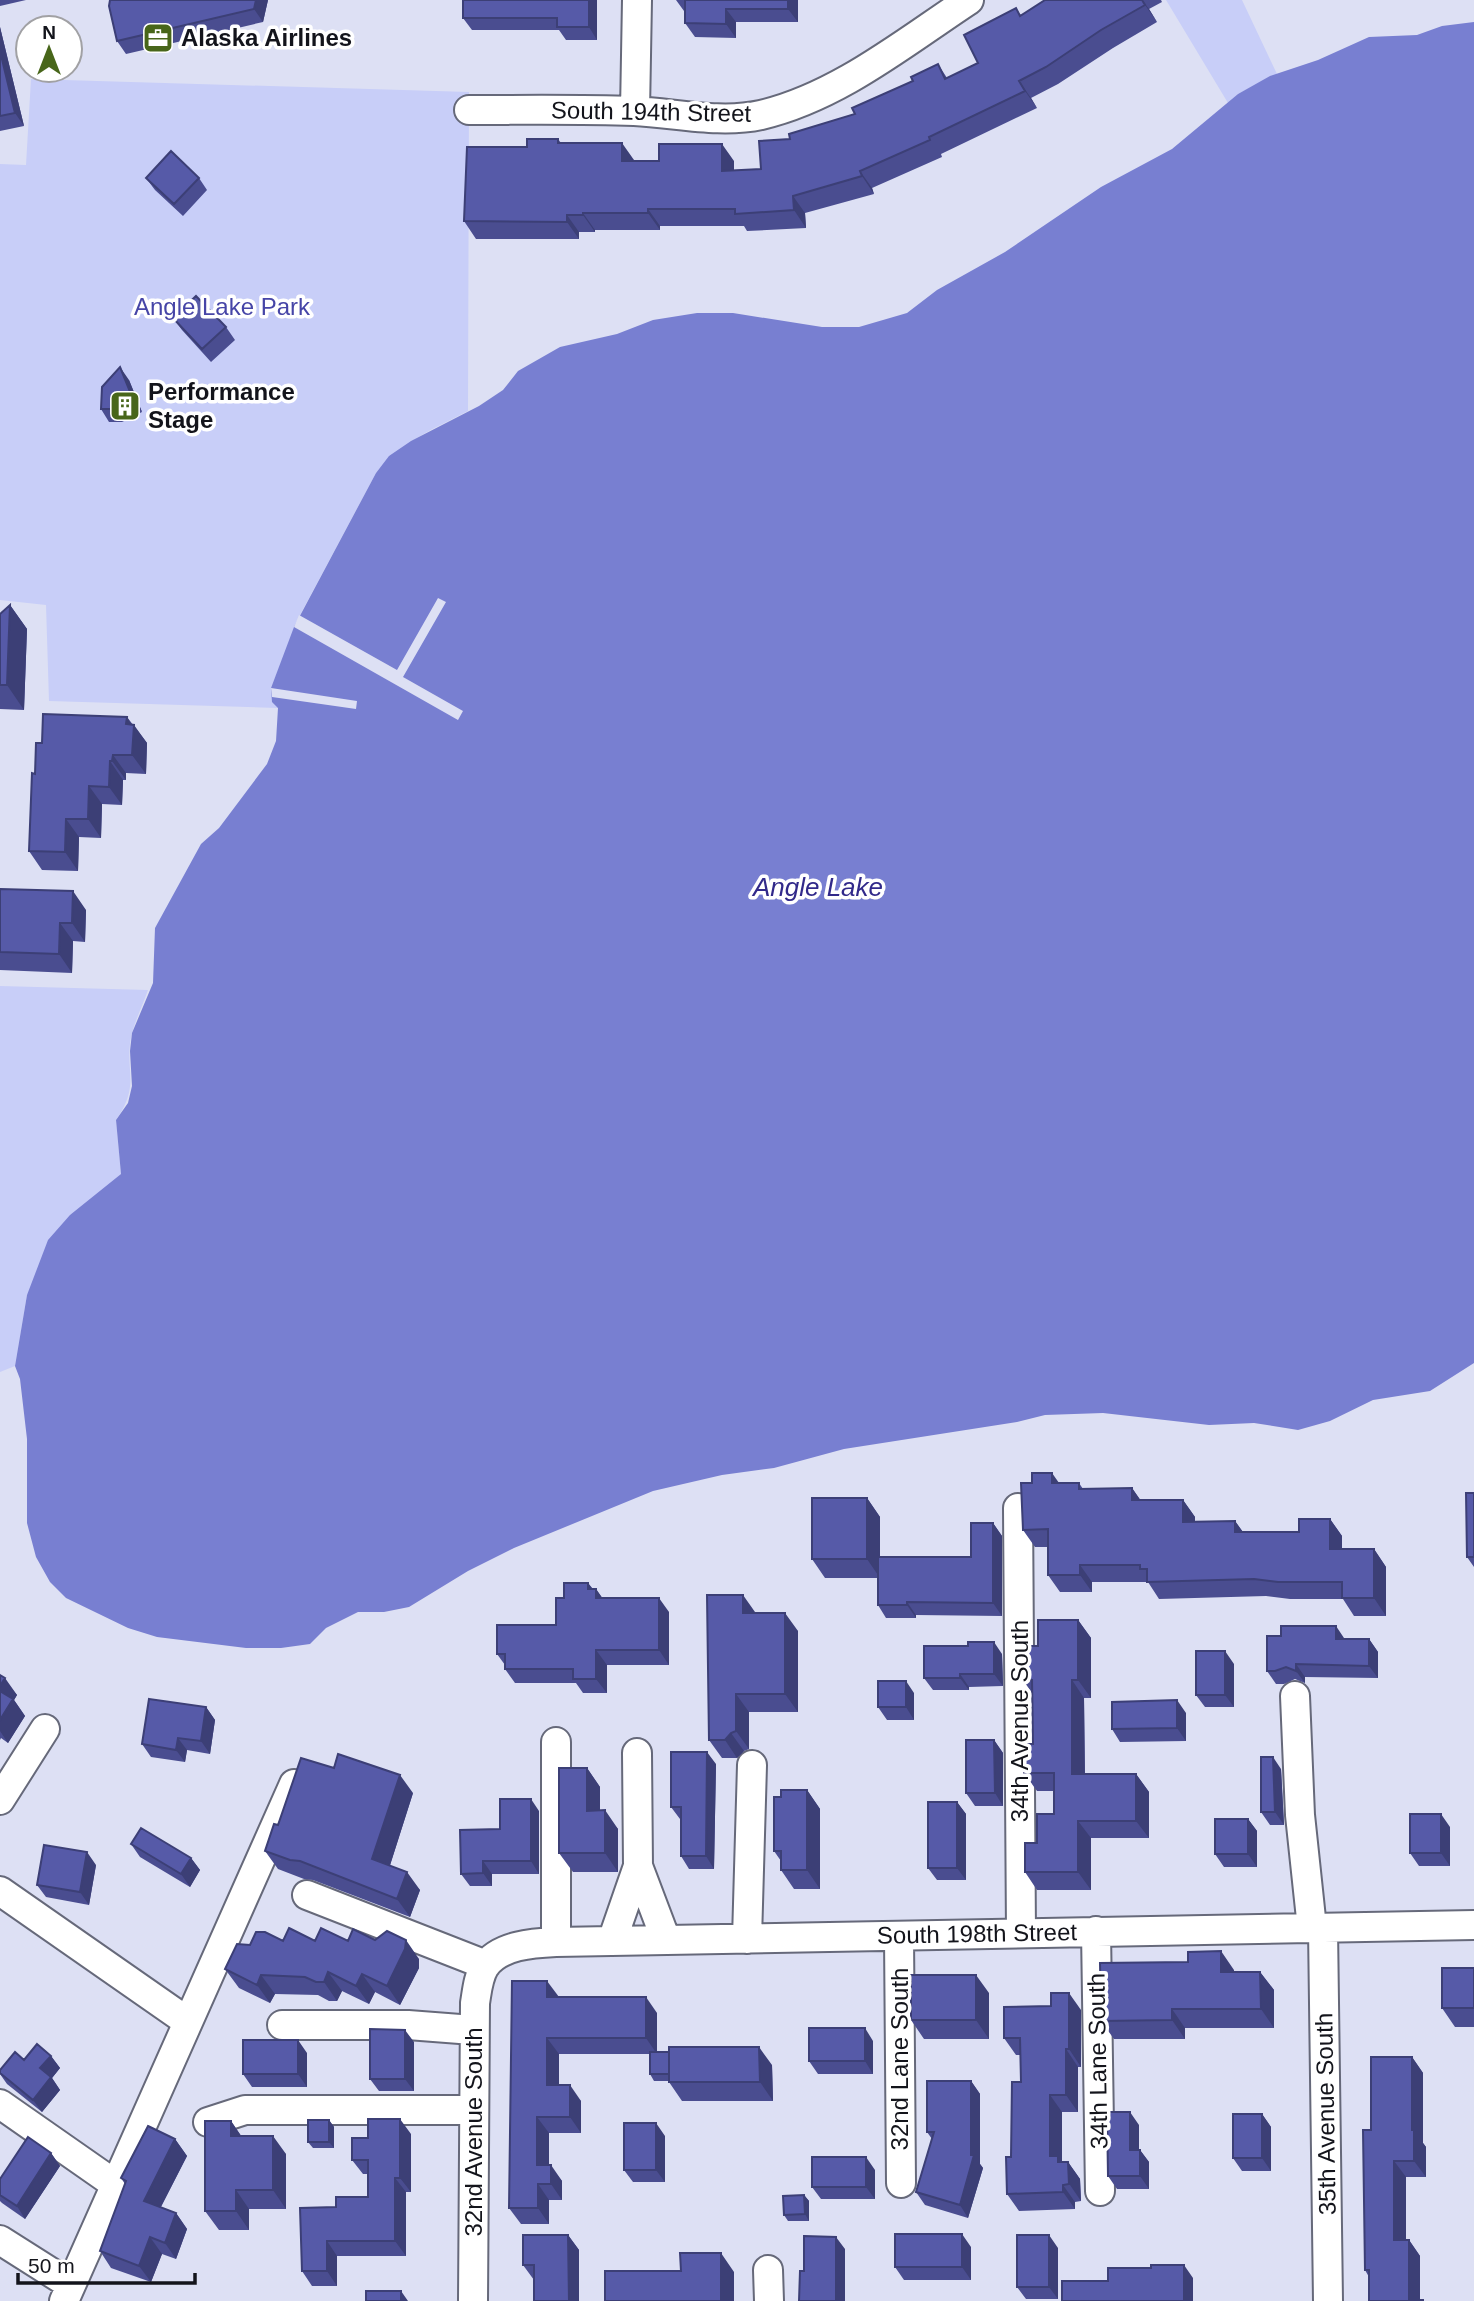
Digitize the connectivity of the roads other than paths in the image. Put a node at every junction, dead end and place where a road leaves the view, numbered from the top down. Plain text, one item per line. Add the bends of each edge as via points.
1 (637, 0) edge
2 (969, 0) edge
3 (469, 110) dead end
4 (635, 111) junction
5 (1018, 1508) edge
6 (1295, 1696) dead end
7 (45, 1729) dead end
8 (556, 1742) dead end
9 (637, 1752) dead end
10 (752, 1765) dead end
11 (294, 1784) edge
12 (0, 1800) edge
13 (638, 1866) junction
14 (0, 1891) edge
15 (307, 1895) dead end
16 (1474, 1925) edge
17 (1318, 1928) junction
18 (1096, 1931) junction
19 (1021, 1933) junction
20 (899, 1936) junction
21 (747, 1938) junction
22 (612, 1941) junction
23 (666, 1941) junction
24 (556, 1942) junction
25 (486, 1965) junction
26 (188, 2022) junction
27 (282, 2025) dead end
28 (473, 2030) junction
29 (0, 2104) edge
30 (473, 2110) junction
31 (208, 2122) edge
32 (901, 2183) dead end
33 (116, 2185) junction
34 (1100, 2191) dead end
35 (0, 2240) edge
36 (768, 2270) dead end
37 (68, 2293) edge
38 (473, 2301) edge
39 (769, 2301) edge
40 (1328, 2301) edge

1 - 4 street
2 - 4 street, South 194th Street via 864,69 790,106 759,116 725,119
3 - 4 street, South 194th Street
5 - 19 street, 34th Avenue South
6 - 17 street, 35th Avenue South via 1300,1815
7 - 12 street
8 - 24 street
9 - 13 street
10 - 21 street
11 - 26 street
13 - 22 street
13 - 23 street
14 - 26 street
15 - 25 street
16 - 17 street, South 198th Street
17 - 18 street, South 198th Street
17 - 40 street, 35th Avenue South
18 - 19 street, South 198th Street
18 - 34 street, 34th Lane South
19 - 20 street, South 198th Street
20 - 21 street, South 198th Street
20 - 32 street, 32nd Lane South
21 - 23 street, South 198th Street
22 - 23 street, South 198th Street
22 - 24 street, South 198th Street
24 - 25 street, South 198th Street via 525,1944
25 - 28 street, 32nd Avenue South via 478,1982
26 - 33 street
27 - 28 street
28 - 30 street, 32nd Avenue South
29 - 33 street
30 - 31 street via 245,2110
30 - 38 street, 32nd Avenue South
33 - 37 street
35 - 37 street
36 - 39 street

